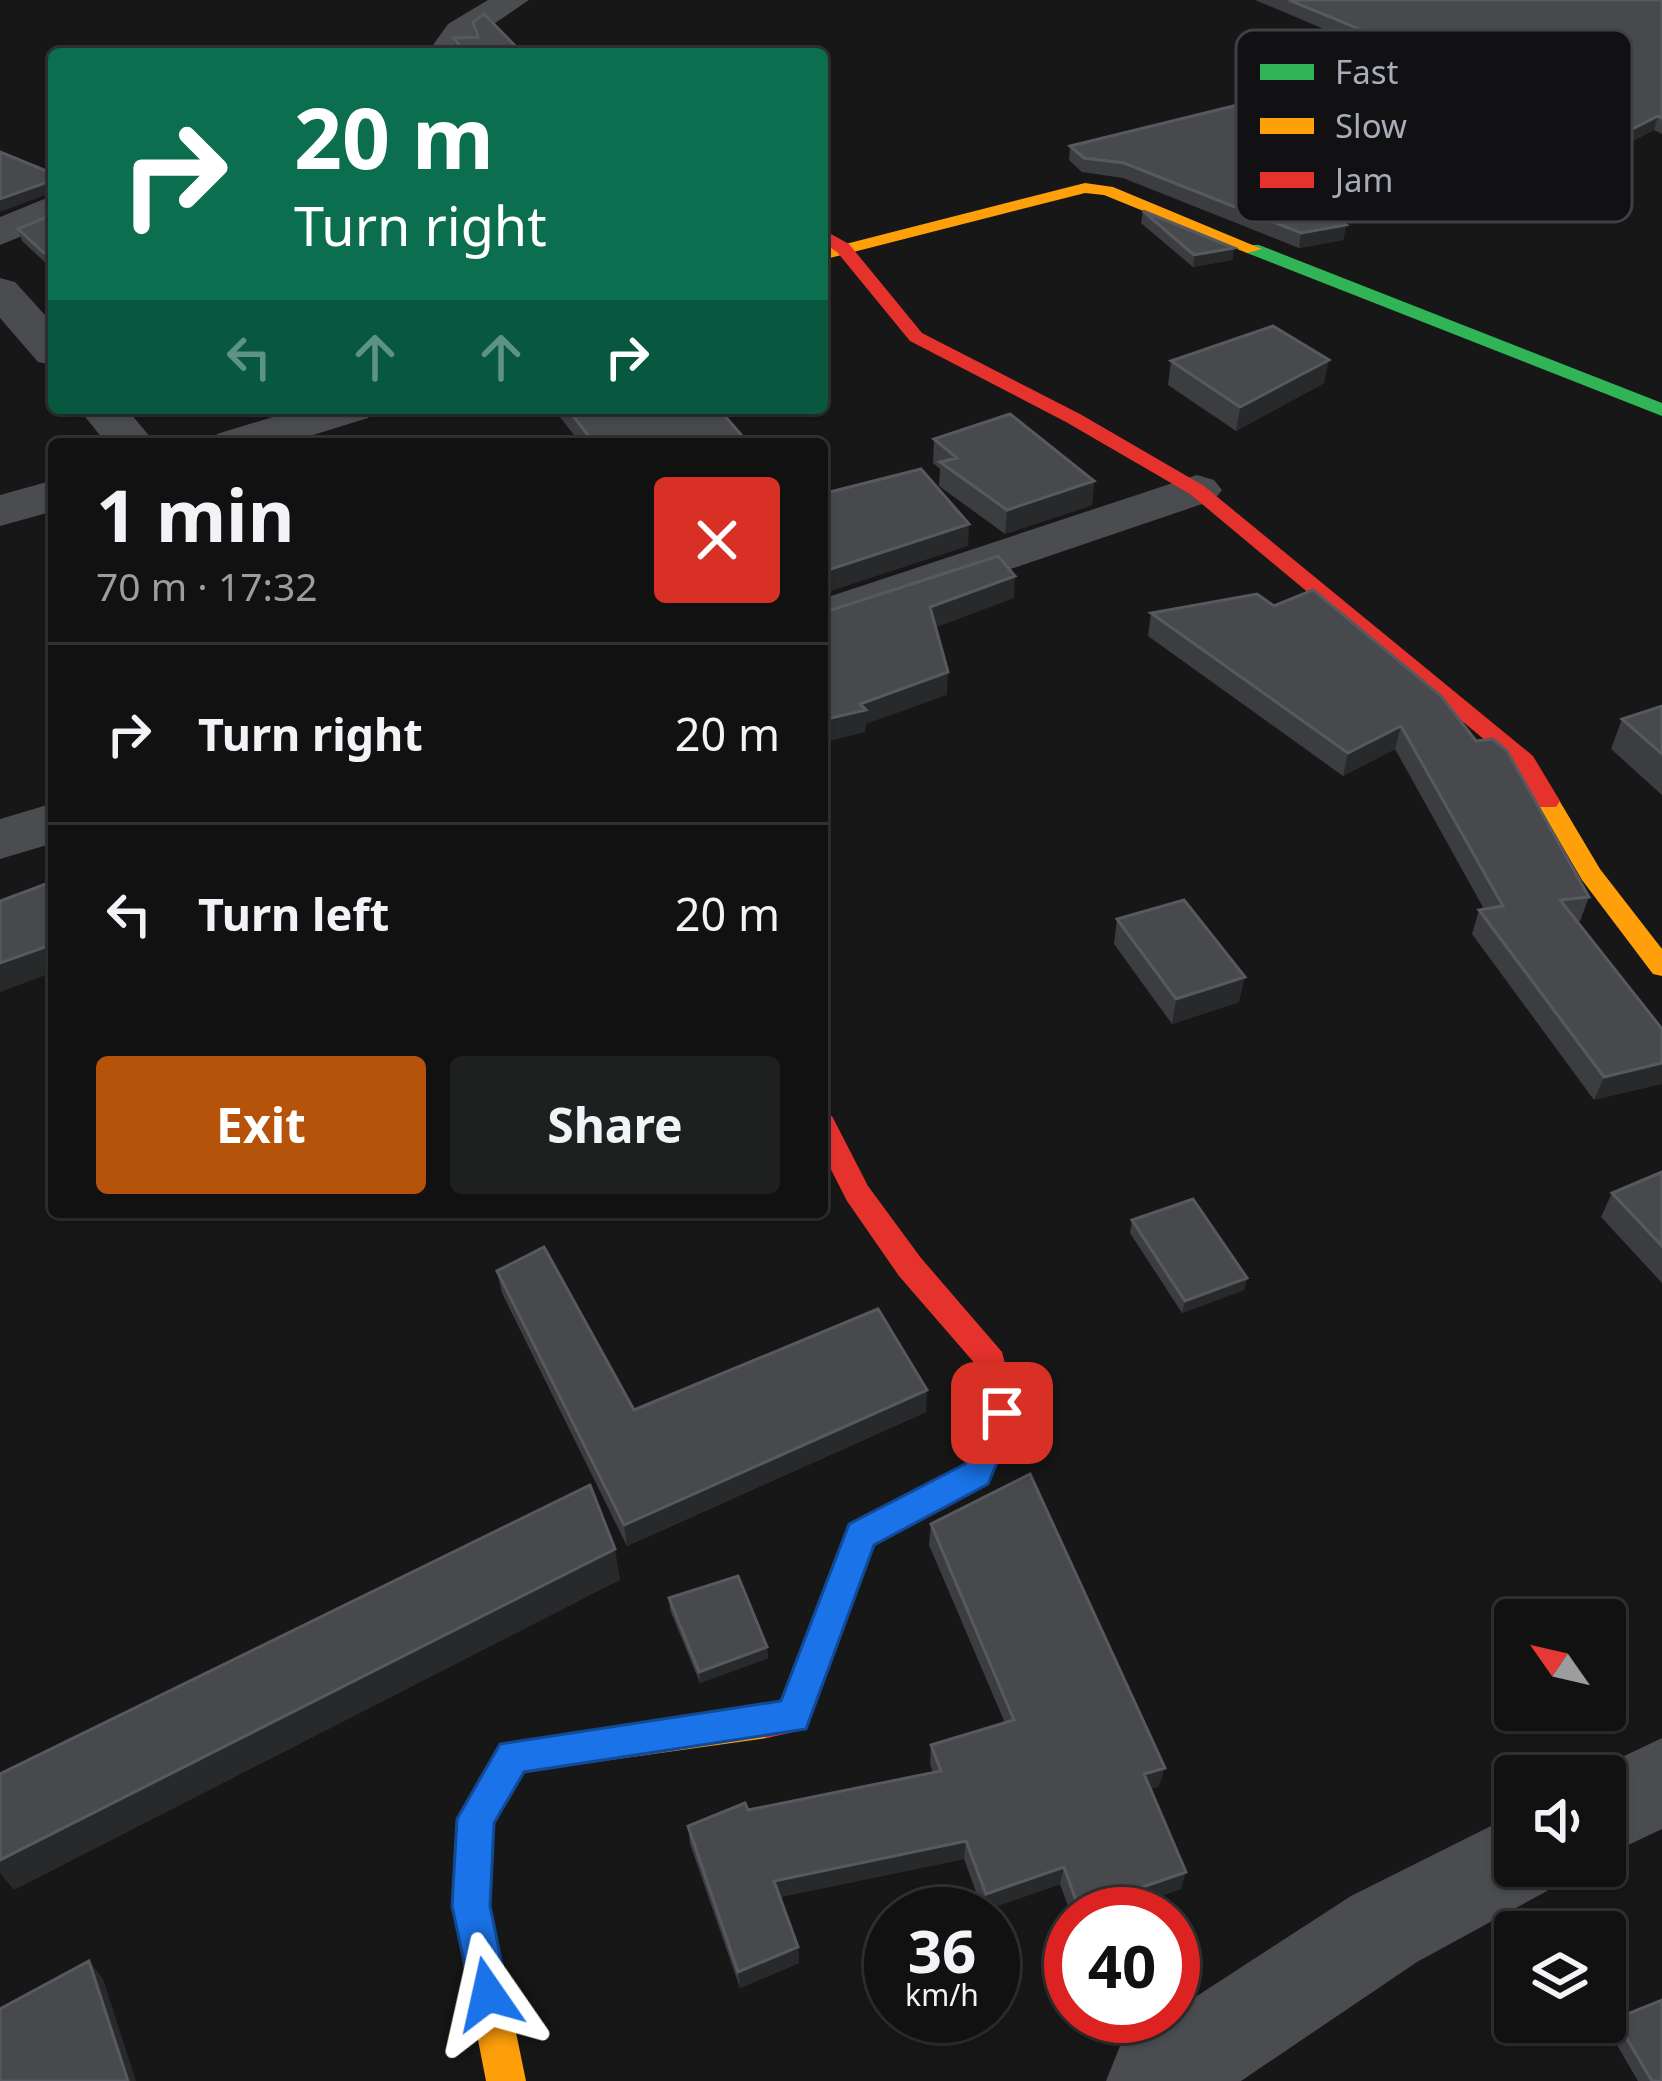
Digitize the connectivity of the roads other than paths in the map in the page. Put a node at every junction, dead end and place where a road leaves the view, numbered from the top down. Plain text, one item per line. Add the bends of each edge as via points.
1 (512, 0) edge
2 (454, 48) edge
3 (48, 210) edge
4 (0, 233) edge
5 (829, 246) edge
6 (0, 291) edge
7 (48, 345) edge
8 (1662, 410) edge
9 (106, 414) edge
10 (333, 414) edge
11 (126, 438) edge
12 (260, 438) edge
13 (1197, 490) junction
14 (48, 498) edge
15 (0, 511) edge
16 (828, 615) edge
17 (48, 825) edge
18 (0, 839) edge
19 (1662, 968) edge
20 (828, 1136) edge
21 (1662, 1781) edge
22 (1626, 1801) edge
23 (1494, 1870) edge
24 (506, 2081) edge
25 (1155, 2081) edge

1 - 2 street via 460,32
3 - 4 street
5 - 8 street via 1054,194 1107,190 1430,320 1548,358
5 - 13 street via 916,338
6 - 7 street
9 - 11 street
10 - 12 street
13 - 16 street
13 - 19 street via 1525,761 1592,874
14 - 15 street
17 - 18 street
20 - 24 street via 896,1249 991,1361 1002,1413 977,1474 861,1535 794,1717 513,1756 476,1819 471,1906
21 - 22 street
23 - 25 street via 1384,1929

